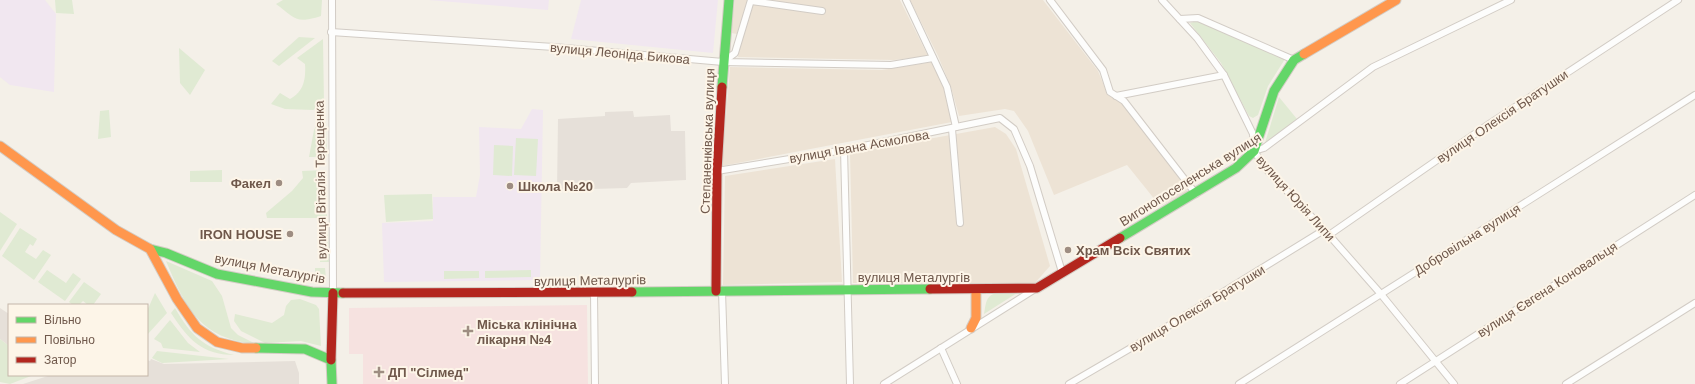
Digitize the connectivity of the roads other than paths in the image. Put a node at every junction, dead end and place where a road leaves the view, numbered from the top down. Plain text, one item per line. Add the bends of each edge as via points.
1 (332, 0) edge
2 (729, 0) edge
3 (906, 0) edge
4 (1050, 0) edge
5 (1162, 0) edge
6 (1396, 0) edge
7 (1509, 0) edge
8 (1678, 0) edge
9 (751, 1) edge
10 (822, 11) dead end
11 (1180, 19) junction
12 (331, 32) junction
13 (933, 58) junction
14 (1294, 60) junction
15 (723, 62) junction
16 (1224, 75) junction
17 (1695, 95) edge
18 (1116, 96) junction
19 (954, 128) junction
20 (0, 146) edge
21 (844, 150) junction
22 (1254, 151) junction
23 (717, 171) junction
24 (1196, 194) junction
25 (1695, 195) edge
26 (960, 223) dead end
27 (1324, 230) junction
28 (1328, 235) junction
29 (150, 250) junction
30 (1062, 272) junction
31 (1037, 288) junction
32 (847, 290) junction
33 (976, 290) junction
34 (719, 291) junction
35 (333, 293) junction
36 (594, 293) junction
37 (1380, 293) junction
38 (1695, 303) edge
39 (971, 328) junction
40 (941, 348) junction
41 (331, 360) junction
42 (1436, 361) junction
43 (332, 384) edge
44 (595, 384) edge
45 (725, 384) edge
46 (850, 384) edge
47 (884, 384) edge
48 (957, 384) edge
49 (1069, 384) edge
50 (1239, 384) edge
51 (1400, 384) edge
52 (1454, 384) edge
53 (1566, 384) edge

1 - 12 street, вулиця Віталія Терещенка
2 - 15 main road
3 - 13 street
4 - 18 street via 1103,70 1110,92
5 - 11 street, вулиця Юрія Липи
6 - 14 main road
7 - 22 street, Вигонопоселенська вулиця via 1374,67 1264,148
8 - 28 street, вулиця Олексія Братушки via 1489,124
9 - 10 street
9 - 15 street, Степаненківська вулиця via 735,52
11 - 14 street via 1198,18
11 - 16 street, вулиця Юрія Липи
12 - 15 street, вулиця Леоніда Бикова via 554,47
12 - 35 street, вулиця Віталія Терещенка
13 - 15 street, вулиця Леоніда Бикова via 891,65
13 - 19 street via 947,87
14 - 22 main road via 1274,91
15 - 23 main road, Степаненківська вулиця
16 - 18 street
16 - 22 street, вулиця Юрія Липи via 1253,134
17 - 37 street, Добровільна вулиця
18 - 24 street via 1124,101
19 - 21 street, вулиця Івана Асмолова
19 - 26 street
19 - 30 street, вулиця Івана Асмолова via 1000,118 1014,129 1030,166
20 - 29 main road, вулиця Металургів via 116,230
21 - 23 street, вулиця Івана Асмолова
21 - 32 street
22 - 24 main road, Вигонопоселенська вулиця via 1236,168
22 - 27 street, вулиця Юрія Липи via 1266,170
23 - 34 main road, Степаненківська вулиця
24 - 30 main road, Вигонопоселенська вулиця
25 - 42 street, вулиця Євгена Коновальця
27 - 28 street, вулиця Юрія Липи
27 - 49 street, вулиця Олексія Братушки
28 - 37 street, вулиця Юрія Липи
29 - 35 main road, вулиця Металургів via 166,253 217,274 304,291
29 - 41 main road, вулиця Металургів via 197,328 217,342 242,348 305,349
30 - 31 main road, Вигонопоселенська вулиця
31 - 33 main road, вулиця Металургів
31 - 39 street, Вигонопоселенська вулиця
32 - 33 main road, вулиця Металургів
32 - 34 main road, вулиця Металургів
32 - 46 street
33 - 39 main road via 976,318
34 - 36 main road, вулиця Металургів
34 - 45 street, Степаненківська вулиця
35 - 36 main road, вулиця Металургів
35 - 41 main road, вулиця Віталія Терещенка
36 - 44 street
37 - 42 street, вулиця Юрія Липи
37 - 50 street, Добровільна вулиця
38 - 53 street
39 - 40 street, Вигонопоселенська вулиця
40 - 47 street, Вигонопоселенська вулиця
40 - 48 street
41 - 43 main road, вулиця Віталія Терещенка
42 - 51 street, вулиця Євгена Коновальця
42 - 52 street, вулиця Юрія Липи

